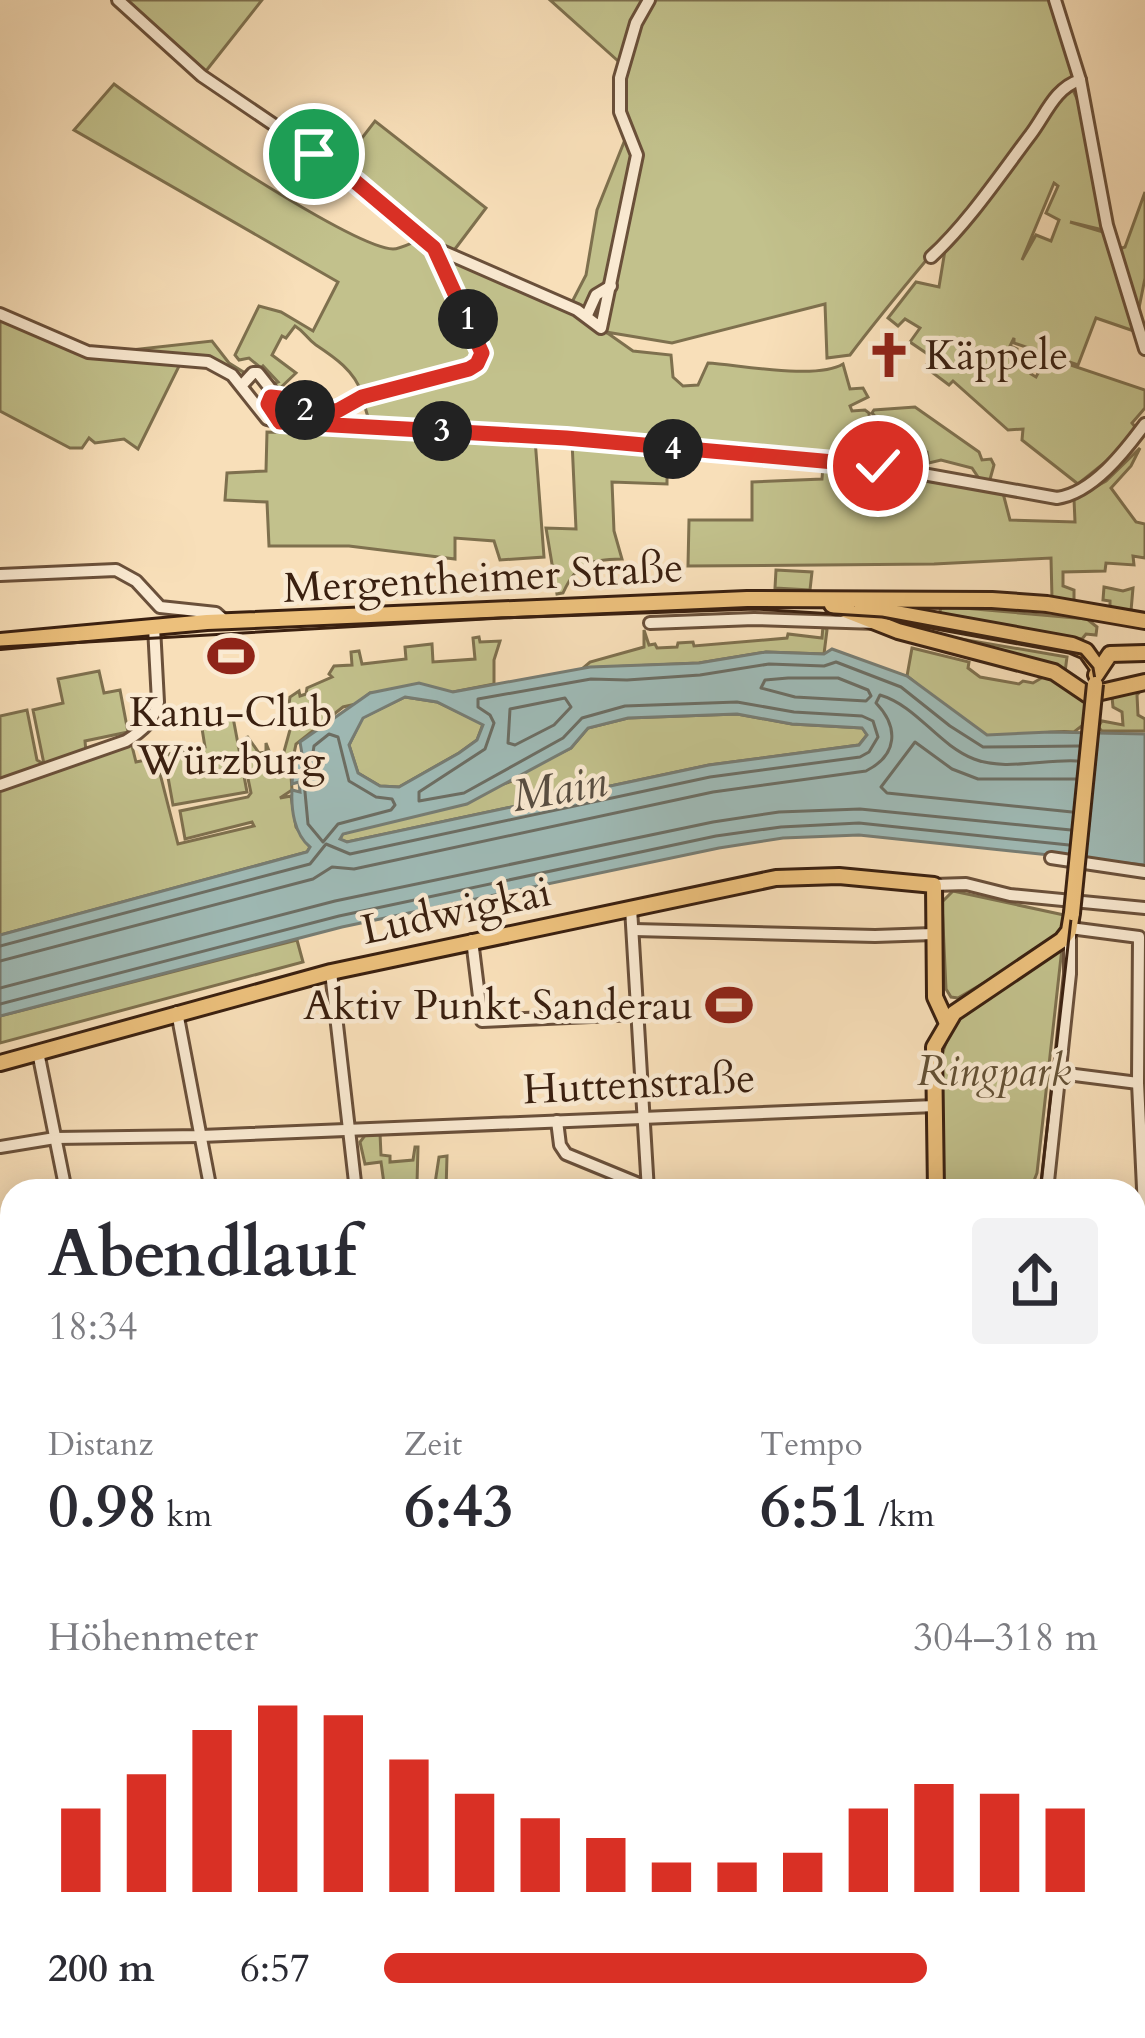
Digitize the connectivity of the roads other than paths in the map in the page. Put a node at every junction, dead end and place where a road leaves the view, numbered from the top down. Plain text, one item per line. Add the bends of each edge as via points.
1 (118, 0) edge
2 (650, 0) edge
3 (1055, 0) edge
4 (1080, 80) junction
5 (434, 248) junction
6 (931, 257) dead end
7 (611, 286) junction
8 (0, 314) edge
9 (587, 315) junction
10 (1145, 350) edge
11 (243, 384) junction
12 (271, 397) junction
13 (273, 420) junction
14 (1145, 424) edge
15 (0, 575) edge
16 (903, 600) junction
17 (940, 600) junction
18 (815, 601) junction
19 (883, 617) junction
20 (225, 621) junction
21 (1145, 621) edge
22 (937, 622) junction
23 (650, 623) dead end
24 (154, 627) junction
25 (0, 641) edge
26 (1145, 653) edge
27 (1096, 676) junction
28 (1145, 682) edge
29 (0, 785) edge
30 (1051, 858) dead end
31 (1145, 872) edge
32 (934, 885) junction
33 (631, 908) junction
34 (1145, 908) edge
35 (634, 930) junction
36 (1068, 933) junction
37 (933, 934) junction
38 (472, 940) junction
39 (331, 972) junction
40 (177, 1012) junction
41 (636, 1014) junction
42 (946, 1021) junction
43 (38, 1052) junction
44 (0, 1063) edge
45 (1059, 1073) junction
46 (1138, 1083) junction
47 (935, 1106) junction
48 (644, 1117) junction
49 (557, 1121) junction
50 (347, 1130) junction
51 (201, 1136) junction
52 (55, 1138) junction
53 (0, 1147) edge
54 (64, 1179) edge
55 (209, 1179) edge
56 (354, 1179) edge
57 (625, 1179) edge
58 (650, 1179) edge
59 (936, 1179) edge
60 (1048, 1179) edge
61 (1143, 1179) edge

1 - 5 street via 202,76 345,173
2 - 7 street via 620,79 620,112 637,154
3 - 4 street
4 - 6 street via 1056,96
4 - 10 street via 1107,225
5 - 9 street
5 - 12 street via 482,348 477,364 337,411 288,408
7 - 9 street
7 - 9 street via 601,328
8 - 11 street via 88,352 208,362
11 - 12 street via 258,374
11 - 13 street
12 - 13 street
13 - 14 street via 878,466 1066,497
15 - 20 street via 116,570 160,607
16 - 17 main road, Mergentheimer Straße
16 - 18 main road, Mergentheimer Straße
16 - 19 main road
17 - 21 main road, Mergentheimer Straße via 1047,604
17 - 22 main road
18 - 19 main road
18 - 20 main road, Mergentheimer Straße
19 - 22 main road
19 - 23 street
19 - 28 main road via 1054,672 1088,695
20 - 24 main road, Mergentheimer Straße
22 - 27 main road via 1072,645 1086,651
24 - 25 main road, Mergentheimer Straße
24 - 29 street via 155,713 142,731
26 - 27 main road via 1110,654
27 - 36 main road, bridge
30 - 31 street
32 - 33 main road, Ludwigkai via 776,878
32 - 34 street
32 - 37 main road
33 - 35 street
33 - 38 main road, Ludwigkai
35 - 37 street
35 - 41 street
36 - 42 main road
36 - 45 street
36 - 46 street via 1139,937
37 - 42 main road via 934,997
38 - 39 main road, Ludwigkai
38 - 41 street via 482,1021
39 - 40 main road, Ludwigkai
39 - 50 street
40 - 43 main road, Ludwigkai
40 - 51 street
41 - 48 street
42 - 47 main road via 934,1047
43 - 44 main road, Ludwigkai
43 - 52 street
45 - 46 street
45 - 60 street
46 - 61 street
47 - 48 street, Huttenstraße
47 - 59 main road
48 - 49 street, Huttenstraße
48 - 58 street
49 - 50 street, Huttenstraße
49 - 57 street via 566,1154
50 - 51 street, Huttenstraße
50 - 56 street
51 - 52 street, Huttenstraße
51 - 55 street
52 - 53 street, Huttenstraße
52 - 54 street

